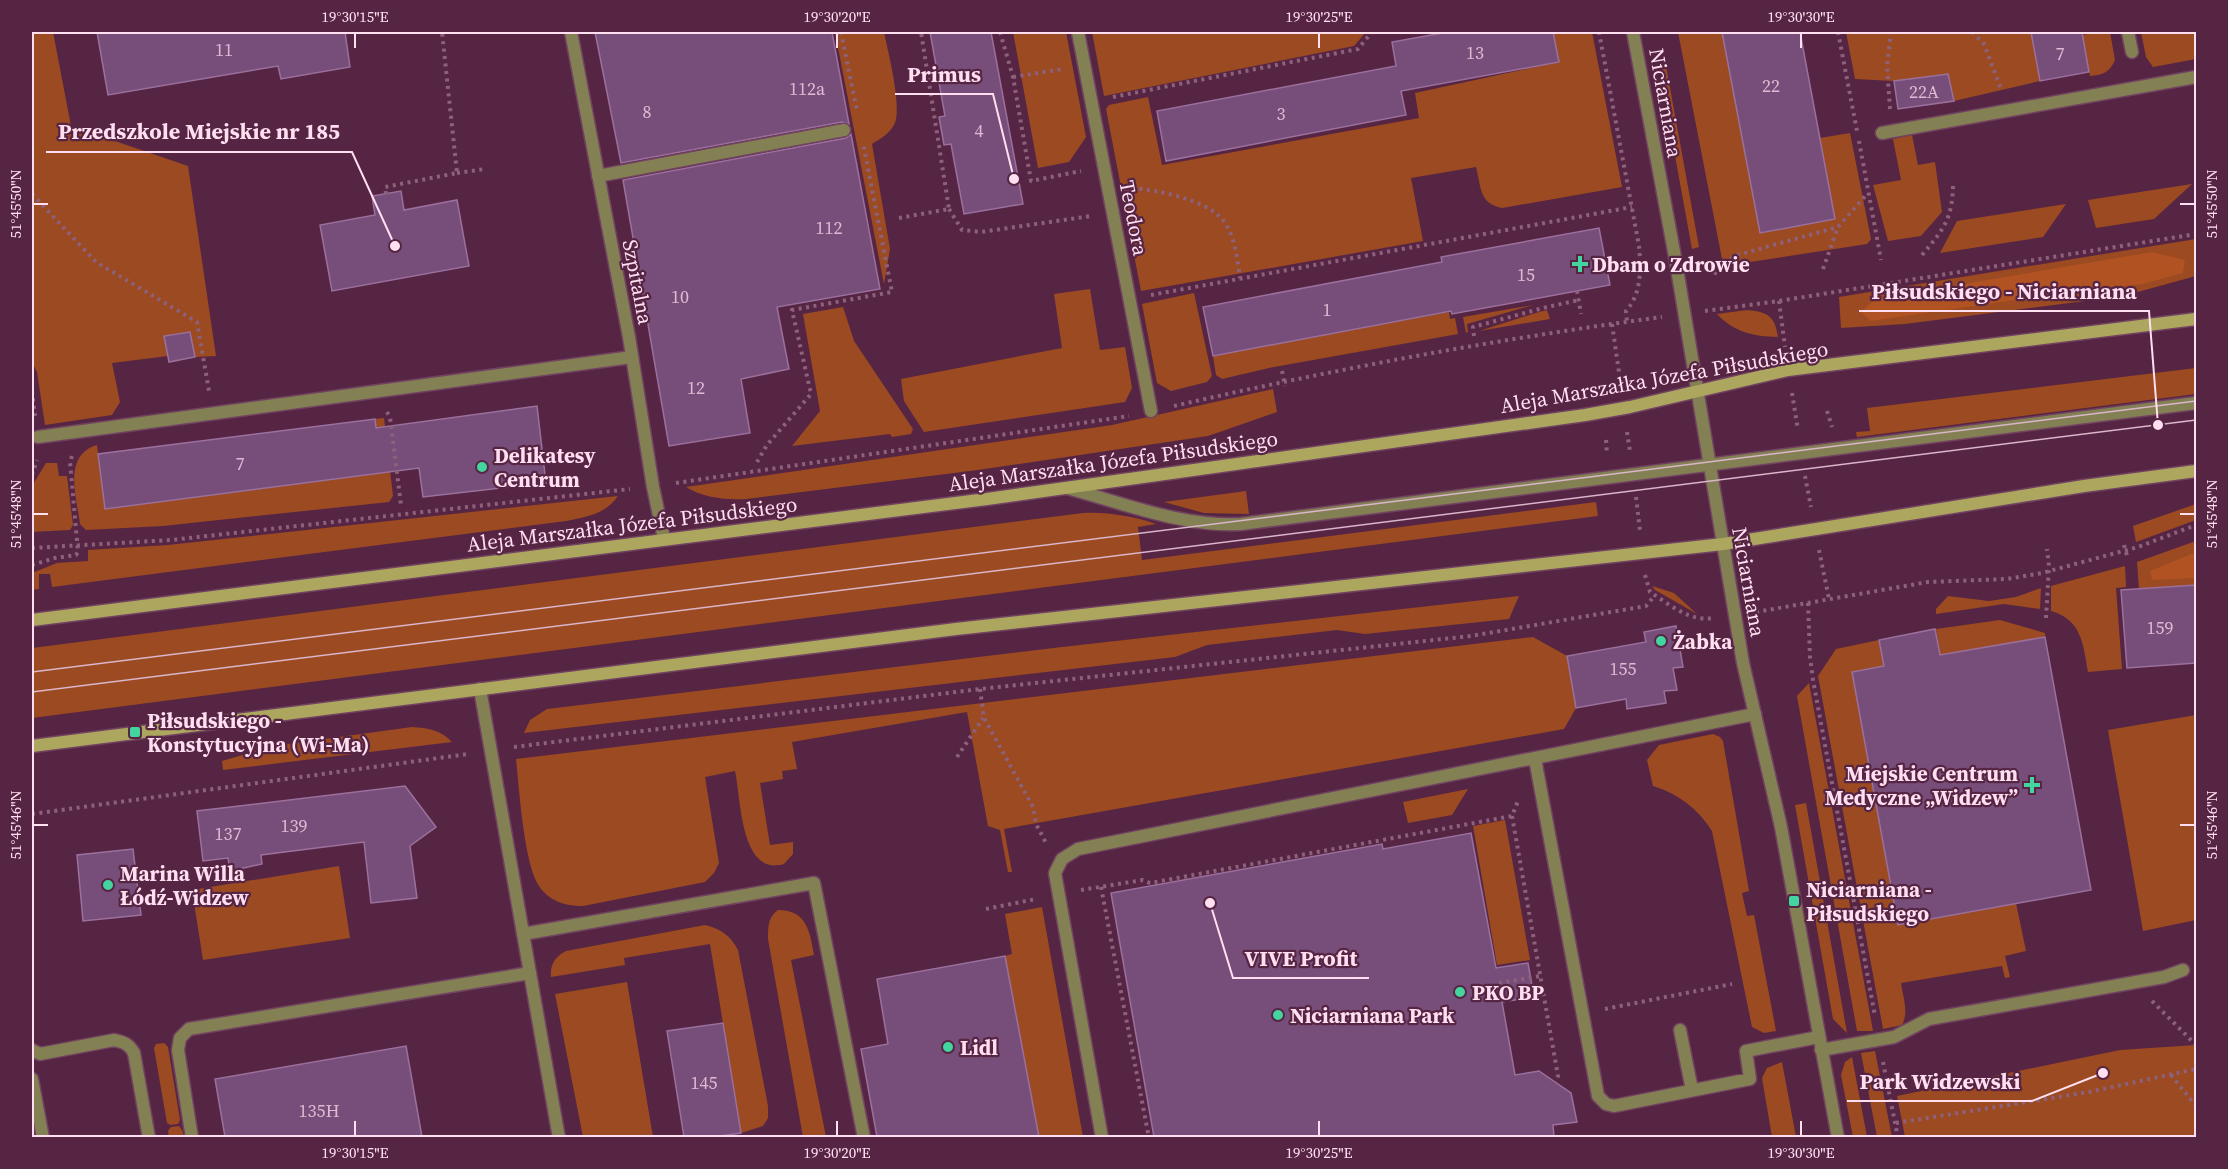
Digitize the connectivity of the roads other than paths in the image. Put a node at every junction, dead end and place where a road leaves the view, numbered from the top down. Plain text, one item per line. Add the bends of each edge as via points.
1 (572, 32) edge
2 (1078, 32) edge
3 (1633, 32) edge
4 (2128, 32) edge
5 (2132, 52) dead end
6 (2196, 77) edge
7 (844, 130) road end
8 (1882, 133) dead end
9 (598, 176) junction
10 (2196, 319) edge
11 (632, 357) junction
12 (1697, 391) junction
13 (2196, 403) edge
14 (1151, 411) dead end
15 (38, 437) dead end
16 (1710, 465) junction
17 (2196, 471) edge
18 (1065, 487) junction
19 (664, 539) junction
20 (1723, 544) junction
21 (32, 620) edge
22 (480, 689) junction
23 (1755, 714) junction
24 (32, 746) edge
25 (1535, 759) junction
26 (523, 934) junction
27 (2183, 970) dead end
28 (530, 973) junction
29 (1680, 1030) dead end
30 (1819, 1037) junction
31 (1821, 1050) junction
32 (34, 1055) edge
33 (32, 1079) edge
34 (1692, 1090) junction
35 (43, 1137) edge
36 (149, 1137) edge
37 (192, 1137) edge
38 (559, 1137) edge
39 (864, 1137) edge
40 (1102, 1137) edge
41 (1838, 1137) edge

1 - 9 street, Szpitalna
2 - 14 street, Teodora
3 - 12 street, Niciarniana
4 - 5 street
6 - 8 street
7 - 9 street
9 - 11 street, Szpitalna
10 - 12 main road, Aleja Marszałka Józefa Piłsudskiego via 1788,370
11 - 15 street
11 - 19 street, Szpitalna
12 - 16 street, Niciarniana
12 - 18 main road, Aleja Marszałka Józefa Piłsudskiego via 1585,415
13 - 16 street
16 - 18 street via 1230,524 1184,520
16 - 20 street, Niciarniana
17 - 20 main road
18 - 19 main road, Aleja Marszałka Józefa Piłsudskiego
19 - 21 main road, Aleja Marszałka Józefa Piłsudskiego
20 - 22 main road via 944,630
20 - 23 street, Niciarniana
22 - 24 main road
22 - 26 street
23 - 25 street
23 - 30 street, Niciarniana via 1781,827
25 - 34 street via 1599,1096 1614,1106
25 - 40 street via 1078,849 1062,859 1055,873
26 - 28 street
26 - 39 street via 814,883
27 - 31 street via 2132,983 1929,1019 1893,1037
28 - 37 street via 189,1029 180,1038 178,1050
28 - 38 street
29 - 34 street
30 - 31 street, Niciarniana
30 - 34 street via 1746,1051 1750,1079
31 - 41 street, Niciarniana
32 - 36 street via 114,1040 129,1046 134,1053
33 - 35 street

